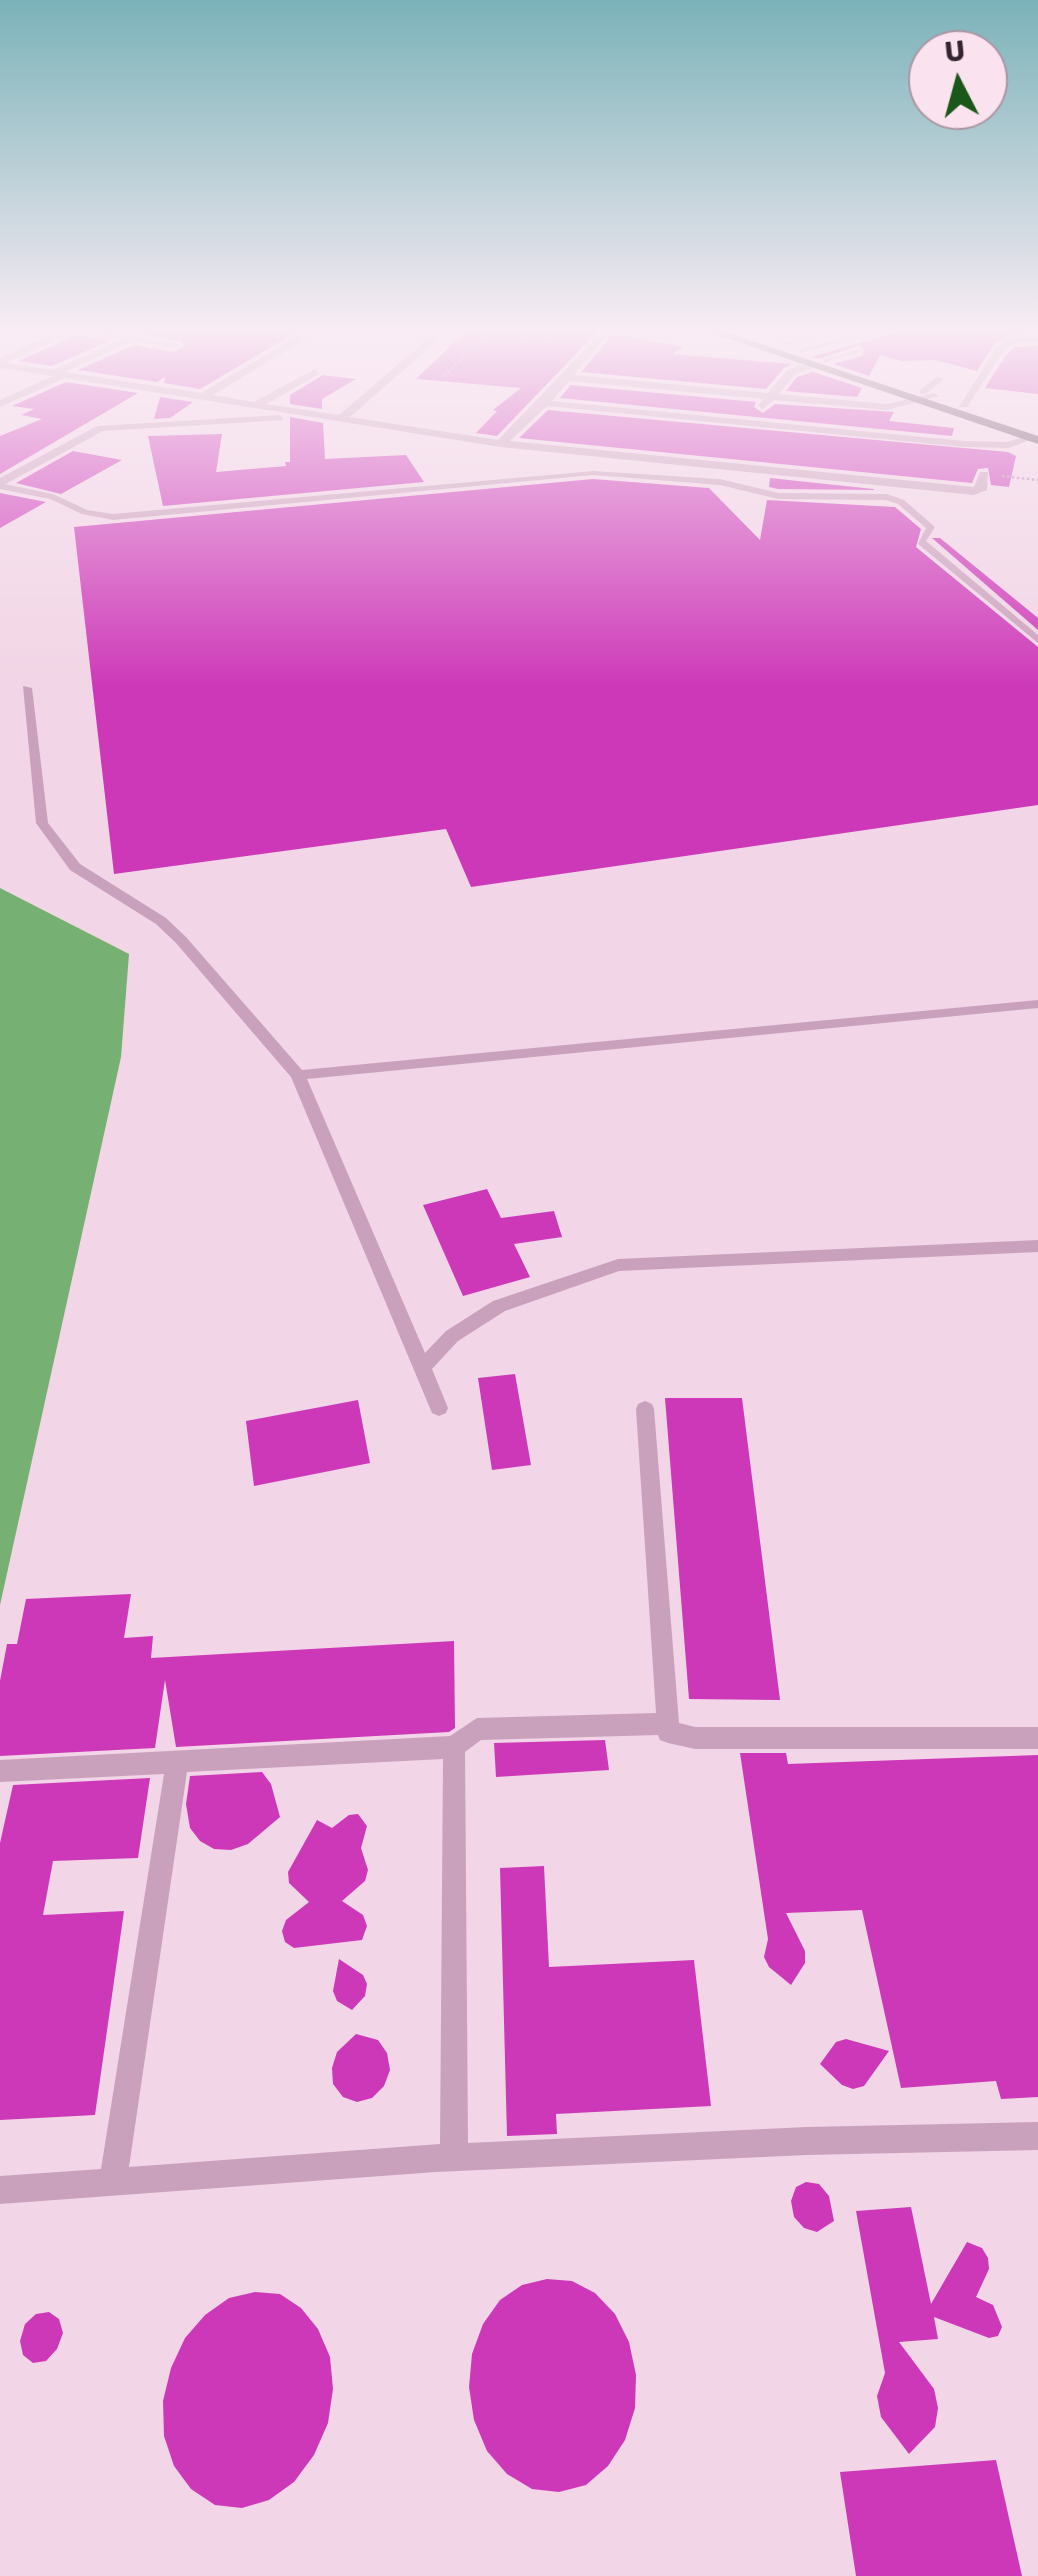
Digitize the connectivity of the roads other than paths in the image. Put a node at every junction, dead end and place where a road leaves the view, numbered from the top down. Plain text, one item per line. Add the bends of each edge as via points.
1 (67, 447) edge
2 (533, 447) edge
3 (984, 475) dead end
4 (0, 485) edge
5 (1038, 640) edge
6 (27, 688) dead end
7 (1038, 1004) edge
8 (298, 1074) junction
9 (1038, 1246) edge
10 (422, 1367) junction
11 (439, 1408) dead end
12 (646, 1408) dead end
13 (665, 1724) junction
14 (1038, 1738) edge
15 (454, 1748) junction
16 (176, 1762) junction
17 (0, 1771) edge
18 (1038, 2136) edge
19 (454, 2157) junction
20 (114, 2181) junction
21 (0, 2190) edge

1 - 4 street
2 - 3 street via 974,491 982,490
4 - 5 lane via 113,517 608,473 720,482 778,496 887,497 932,527 920,542
6 - 8 lane via 38,808 50,838 75,867 180,940
7 - 8 lane
8 - 10 lane
9 - 10 lane via 618,1264 500,1306 452,1336
10 - 11 lane
12 - 13 lane
13 - 14 lane via 668,1732 695,1738
13 - 15 lane via 477,1730
15 - 16 lane
15 - 19 lane
16 - 17 lane
16 - 20 lane
18 - 19 lane
19 - 20 lane
20 - 21 lane

